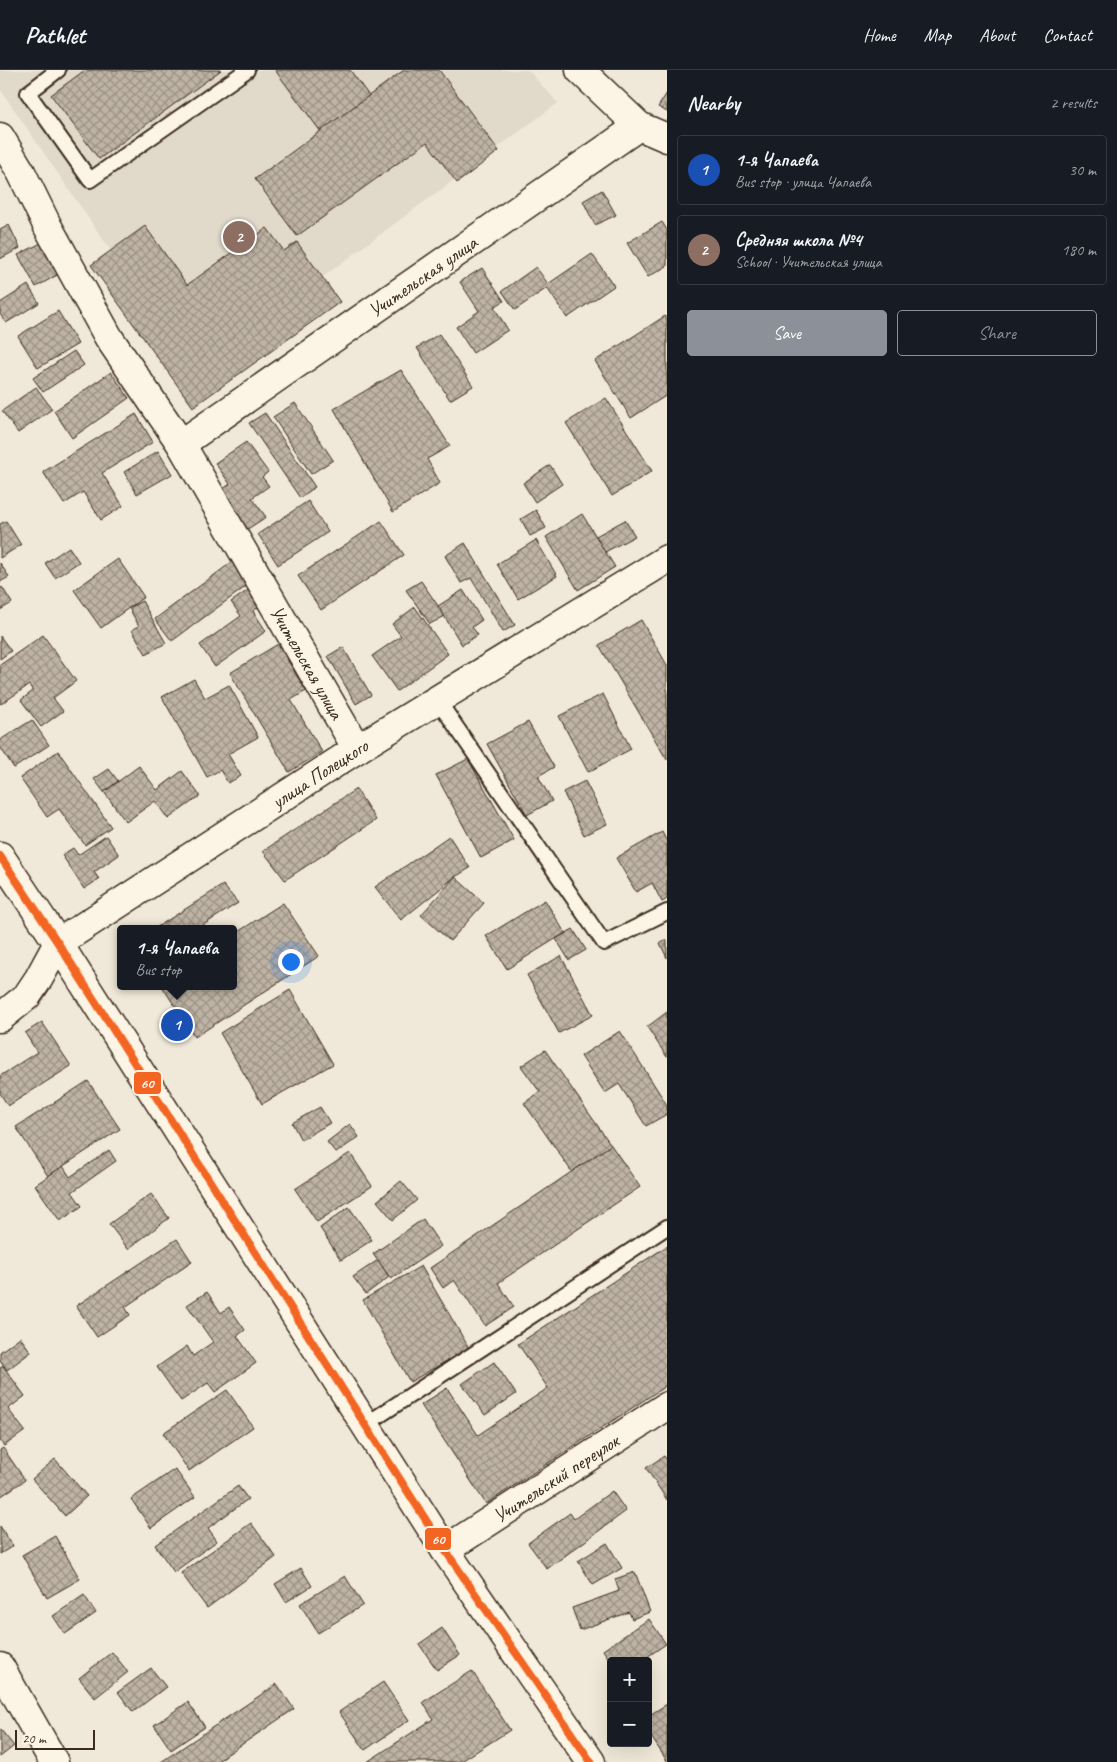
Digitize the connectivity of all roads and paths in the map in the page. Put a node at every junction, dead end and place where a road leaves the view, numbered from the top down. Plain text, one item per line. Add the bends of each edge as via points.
1 (58, 70) edge
2 (247, 70) edge
3 (580, 70) edge
4 (639, 126) junction
5 (0, 137) edge
6 (667, 138) edge
7 (181, 444) junction
8 (667, 559) edge
9 (437, 699) junction
10 (358, 749) junction
11 (0, 856) edge
12 (667, 912) edge
13 (58, 943) junction
14 (0, 1018) edge
15 (667, 1227) edge
16 (667, 1406) edge
17 (365, 1425) junction
18 (445, 1550) junction
19 (0, 1667) edge
20 (54, 1762) edge
21 (591, 1762) edge

1 - 2 lane via 28,93 90,180
3 - 4 street
4 - 6 street
4 - 7 street, Учительская улица
5 - 7 street, Учительская улица via 109,338
7 - 10 street, Учительская улица
8 - 9 street, улица Полецкого
9 - 10 street, улица Полецкого
9 - 12 lane via 604,942
10 - 13 street, улица Полецкого
11 - 13 street
13 - 14 street, улица Полецкого via 28,996
13 - 17 street
15 - 17 lane
16 - 18 street, Учительский переулок
17 - 18 street
18 - 21 street
19 - 20 street

